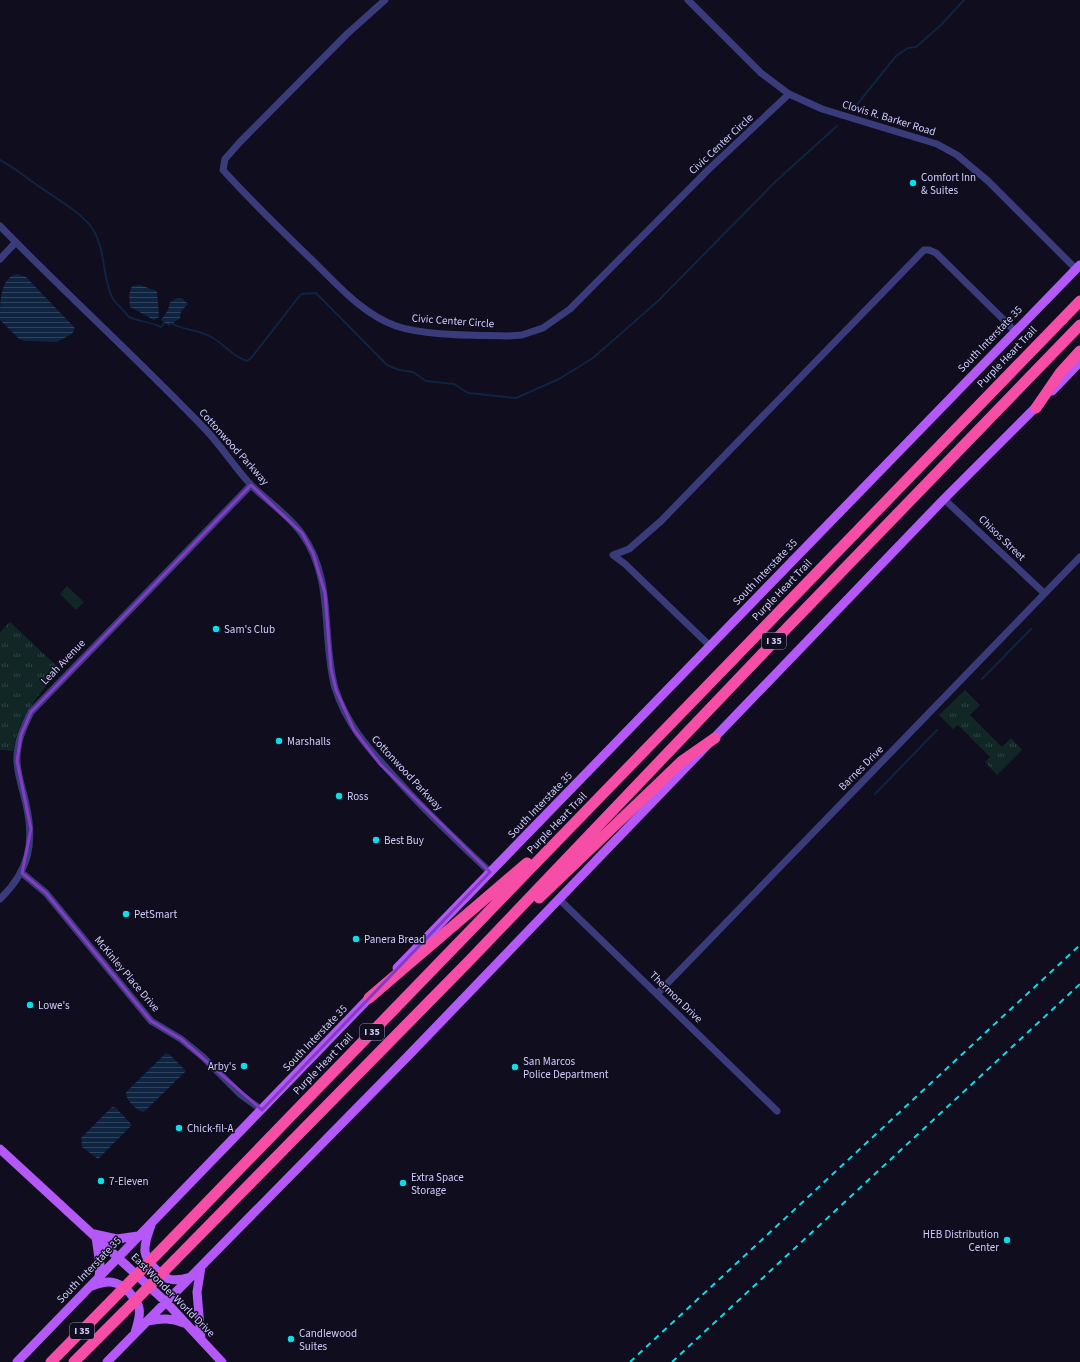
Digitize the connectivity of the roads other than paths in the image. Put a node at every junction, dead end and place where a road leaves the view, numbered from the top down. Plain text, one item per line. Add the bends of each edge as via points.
1 (385, 0) edge
2 (688, 0) edge
3 (789, 94) junction
4 (0, 226) edge
5 (16, 242) junction
6 (0, 260) edge
7 (1078, 267) edge
8 (1080, 301) edge
9 (1080, 325) edge
10 (1016, 331) junction
11 (1080, 351) edge
12 (1080, 362) edge
13 (1036, 408) junction
14 (251, 484) junction
15 (944, 499) junction
16 (1080, 557) edge
17 (1044, 594) junction
18 (710, 646) junction
19 (715, 738) junction
20 (581, 817) junction
21 (490, 872) junction
22 (22, 873) junction
23 (0, 899) edge
24 (560, 900) junction
25 (470, 960) junction
26 (657, 994) junction
27 (369, 998) junction
28 (262, 1110) junction
29 (777, 1111) dead end
30 (0, 1149) edge
31 (151, 1224) junction
32 (95, 1236) junction
33 (138, 1236) junction
34 (118, 1257) junction
35 (201, 1268) junction
36 (99, 1278) junction
37 (191, 1278) junction
38 (90, 1287) junction
39 (166, 1302) junction
40 (147, 1322) junction
41 (187, 1325) junction
42 (134, 1334) junction
43 (201, 1339) junction
44 (17, 1362) edge
45 (51, 1362) edge
46 (74, 1362) edge
47 (107, 1362) edge
48 (222, 1362) edge

1 - 3 street, Civic Center Circle via 347,34 240,142 225,160 223,170 341,289 372,314 395,326 412,330 507,336 522,335 543,328 582,298 709,169
2 - 3 street, Clovis R. Barker Road via 761,73
3 - 7 street, Clovis R. Barker Road via 822,109 937,144 957,155 971,165
4 - 5 street, Cottonwood Parkway
5 - 6 street
5 - 14 street, Cottonwood Parkway via 207,431
7 - 10 main road, South Interstate 35
8 - 20 highway, Purple Heart Trail / I 35
9 - 25 highway, I 35 via 781,633
10 - 18 main road, South Interstate 35
10 - 18 street via 936,253 924,250 661,521 629,549 613,555
11 - 13 highway via 1060,373
12 - 13 main road
13 - 15 main road
14 - 21 street, Cottonwood Parkway via 302,533 313,553 325,593 331,669 336,690 354,730 380,764 434,820
14 - 22 street, Leah Avenue via 31,712 18,748 18,775 31,829 27,859
15 - 17 street, Chisos Street
15 - 19 main road
16 - 17 street, Barnes Drive
17 - 26 street, Barnes Drive
18 - 21 main road, South Interstate 35
19 - 24 main road
19 - 25 highway via 682,761 503,932
20 - 27 highway
20 - 45 highway, Purple Heart Trail / I 35, bridge
21 - 27 main road, South Interstate 35
22 - 23 street, Leah Avenue
22 - 28 street, McKinley Place Drive via 46,893 151,1021 181,1039 241,1095
24 - 26 street, Thermon Drive
24 - 35 main road
25 - 46 highway, I 35, bridge
26 - 29 street, Thermon Drive
27 - 28 main road, South Interstate 35
28 - 31 main road, South Interstate 35
30 - 32 main road, East Wonder World Drive
31 - 33 main road, South Interstate 35
31 - 37 main road via 145,1252 153,1267 168,1279
32 - 33 main road
32 - 34 main road, East Wonder World Drive
32 - 36 main road via 100,1263
33 - 34 main road, South Interstate 35
34 - 36 main road, South Interstate 35
34 - 39 main road, East Wonder World Drive
35 - 37 main road
35 - 43 main road via 197,1292
36 - 38 main road, South Interstate 35
37 - 39 main road
38 - 42 main road via 109,1281 117,1283 134,1297 139,1307 139,1316
38 - 44 main road, South Interstate 35
39 - 40 main road
39 - 41 main road, East Wonder World Drive
40 - 41 main road via 163,1318
40 - 42 main road
41 - 43 main road, East Wonder World Drive
42 - 47 main road
43 - 48 main road, East Wonder World Drive

